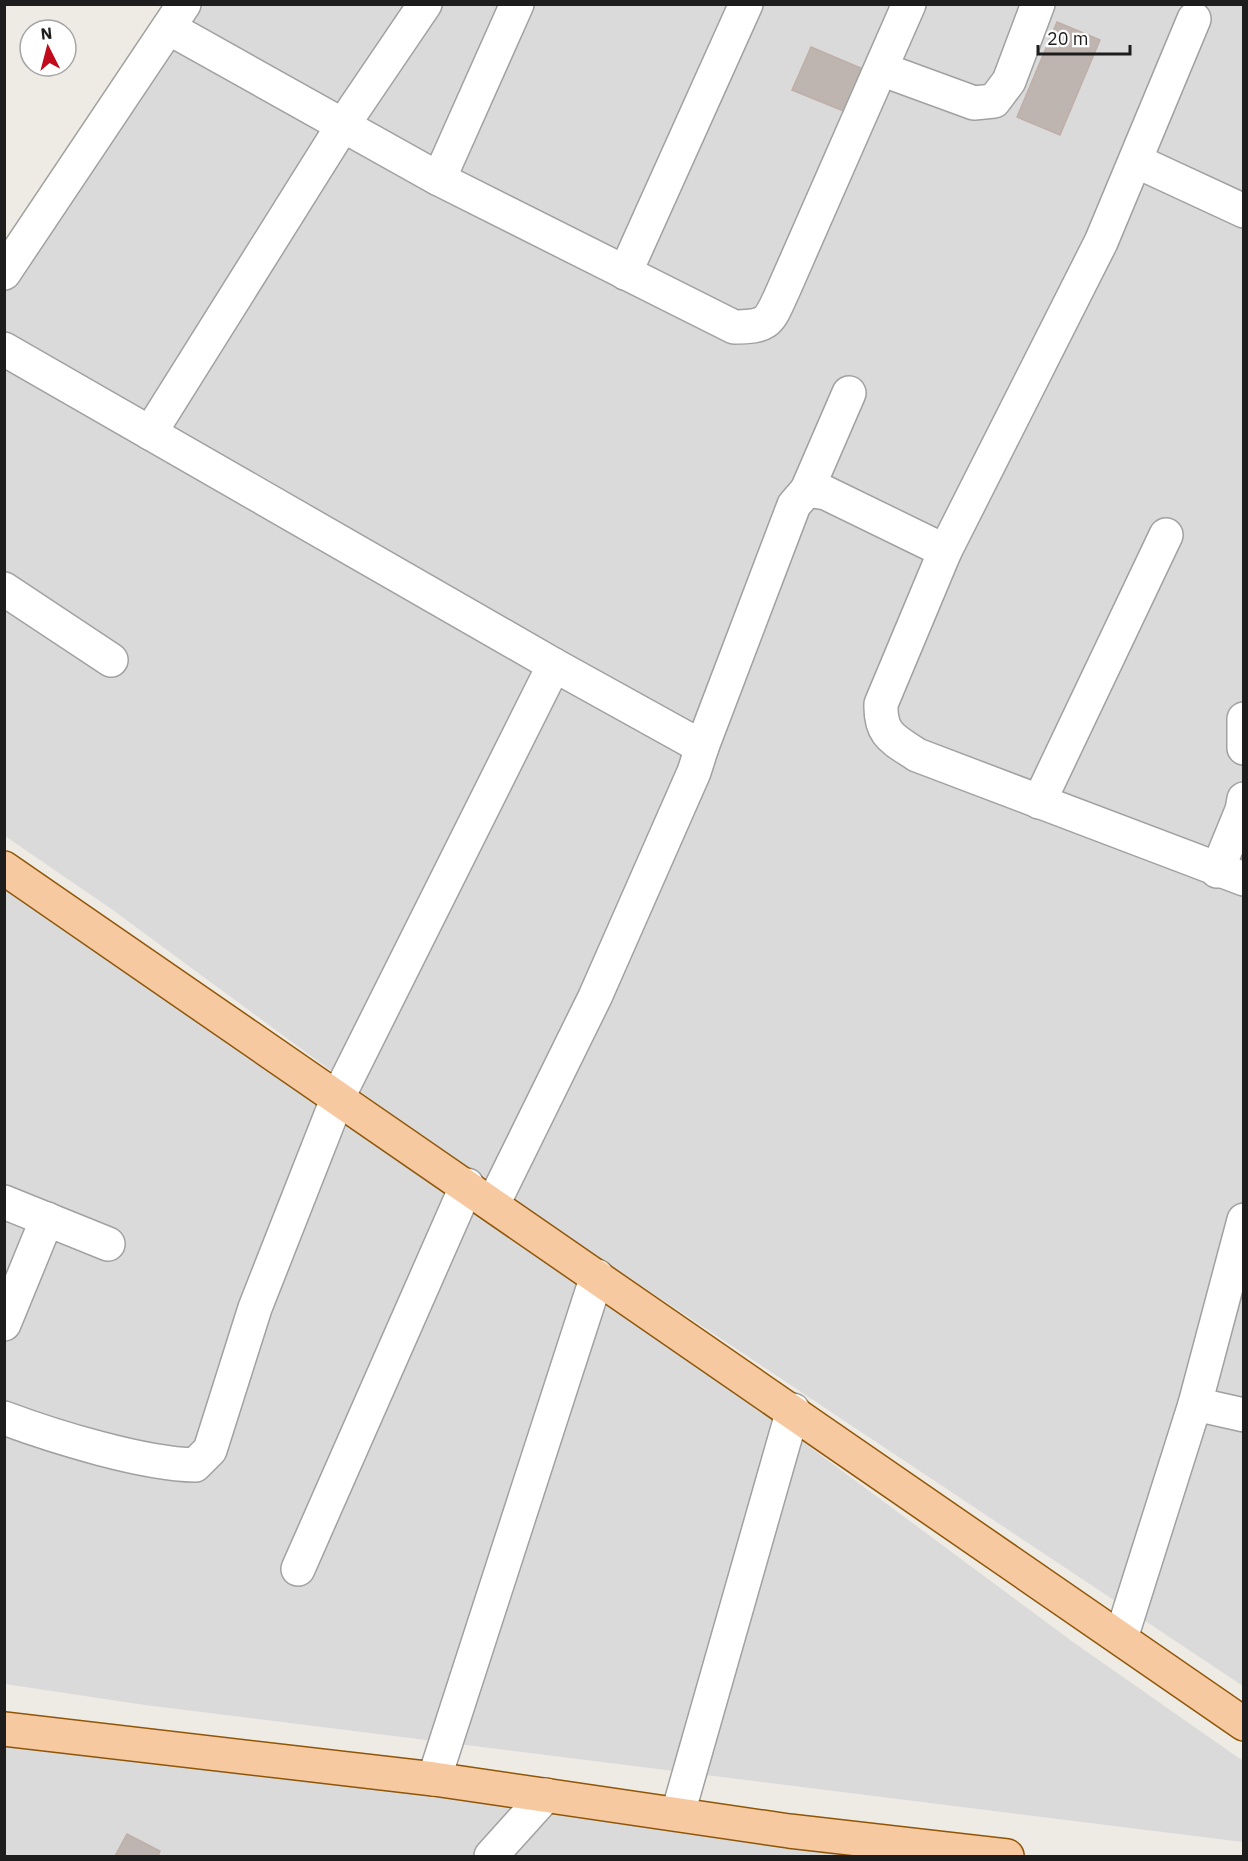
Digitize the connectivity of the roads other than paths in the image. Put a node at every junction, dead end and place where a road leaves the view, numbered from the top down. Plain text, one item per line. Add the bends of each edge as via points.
1 (425, 4) edge
2 (518, 4) edge
3 (746, 4) edge
4 (909, 4) edge
5 (1037, 4) edge
6 (177, 16) edge
7 (1194, 19) dead end
8 (881, 69) junction
9 (343, 125) junction
10 (1136, 161) junction
11 (439, 178) junction
12 (1244, 212) edge
13 (4, 273) edge
14 (625, 273) junction
15 (4, 349) edge
16 (849, 393) dead end
17 (150, 432) junction
18 (807, 490) junction
19 (1166, 535) dead end
20 (945, 551) junction
21 (4, 589) edge
22 (111, 660) dead end
23 (554, 665) junction
24 (1244, 719) edge
25 (702, 747) junction
26 (1244, 748) edge
27 (1244, 799) edge
28 (1039, 802) junction
29 (4, 868) edge
30 (1230, 875) edge
31 (338, 1097) junction
32 (480, 1194) junction
33 (4, 1202) edge
34 (47, 1219) junction
35 (1244, 1220) edge
36 (108, 1244) dead end
37 (597, 1276) junction
38 (4, 1324) edge
39 (1195, 1404) junction
40 (792, 1410) junction
41 (1244, 1415) edge
42 (4, 1418) edge
43 (298, 1569) dead end
44 (1120, 1638) junction
45 (1244, 1724) edge
46 (4, 1729) edge
47 (434, 1779) junction
48 (546, 1796) junction
49 (678, 1813) junction
50 (491, 1857) edge
51 (1007, 1857) edge

1 - 9 street
2 - 11 street
3 - 14 street
4 - 8 street
5 - 8 street via 1009,81 994,101 974,103
6 - 9 street
6 - 13 street
7 - 10 street
8 - 14 street via 770,318 758,327 734,327
9 - 11 street
9 - 17 street
10 - 12 street
10 - 20 street via 1101,242
11 - 14 street
15 - 17 street
16 - 18 street
17 - 23 street
18 - 20 street via 826,494
18 - 25 street via 794,505
19 - 28 street
20 - 28 street via 881,704 881,723 890,737 917,755
21 - 22 street
23 - 25 street
23 - 31 street
24 - 26 street
25 - 32 street via 595,997
27 - 30 street
28 - 30 street
29 - 31 main road
31 - 32 main road
31 - 42 street via 255,1308 210,1450 195,1464 168,1464
32 - 37 main road
32 - 43 street
33 - 34 street
34 - 36 street
34 - 38 street
35 - 39 street
37 - 40 main road
37 - 47 street
39 - 41 street
39 - 44 street
40 - 44 main road
40 - 49 street
44 - 45 main road
46 - 47 main road
47 - 48 main road
48 - 49 main road
48 - 50 street
49 - 51 main road via 789,1831

